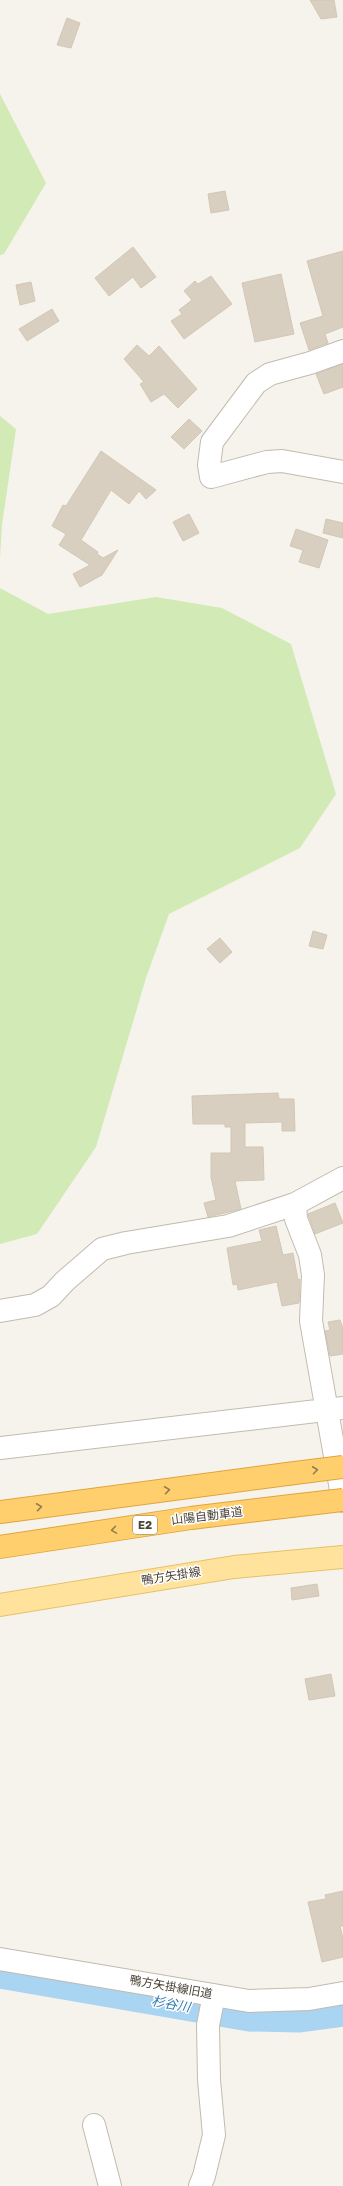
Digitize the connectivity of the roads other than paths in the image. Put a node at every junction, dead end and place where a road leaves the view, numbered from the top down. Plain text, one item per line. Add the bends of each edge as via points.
1 (343, 351) edge
2 (343, 472) edge
3 (343, 1178) edge
4 (294, 1204) junction
5 (0, 1311) edge
6 (334, 1409) edge
7 (0, 1448) edge
8 (343, 1467) edge
9 (343, 1500) edge
10 (0, 1512) edge
11 (0, 1547) edge
12 (343, 1557) edge
13 (0, 1605) edge
14 (0, 1959) edge
15 (343, 1993) edge
16 (213, 1999) junction
17 (94, 2125) dead end
18 (110, 2186) edge
19 (200, 2186) edge

1 - 2 street via 270,374 256,383 212,442 209,465 211,477 267,462 282,461
3 - 4 street
4 - 5 street via 228,1226 102,1249 65,1280 51,1296 35,1306
4 - 6 street via 296,1219 310,1255 313,1275 311,1321
6 - 7 street
6 - 9 street
10 -> 8 highway, bridge
9 -> 11 highway, 山陽自動車道 / E2, bridge via 191,1518
12 - 13 main road, 鴨方矢掛線 via 227,1568
14 - 16 street, 鴨方矢掛線旧道
15 - 16 street, 鴨方矢掛線旧道 via 280,2001
16 - 19 street via 208,2025 214,2136
17 - 18 street

